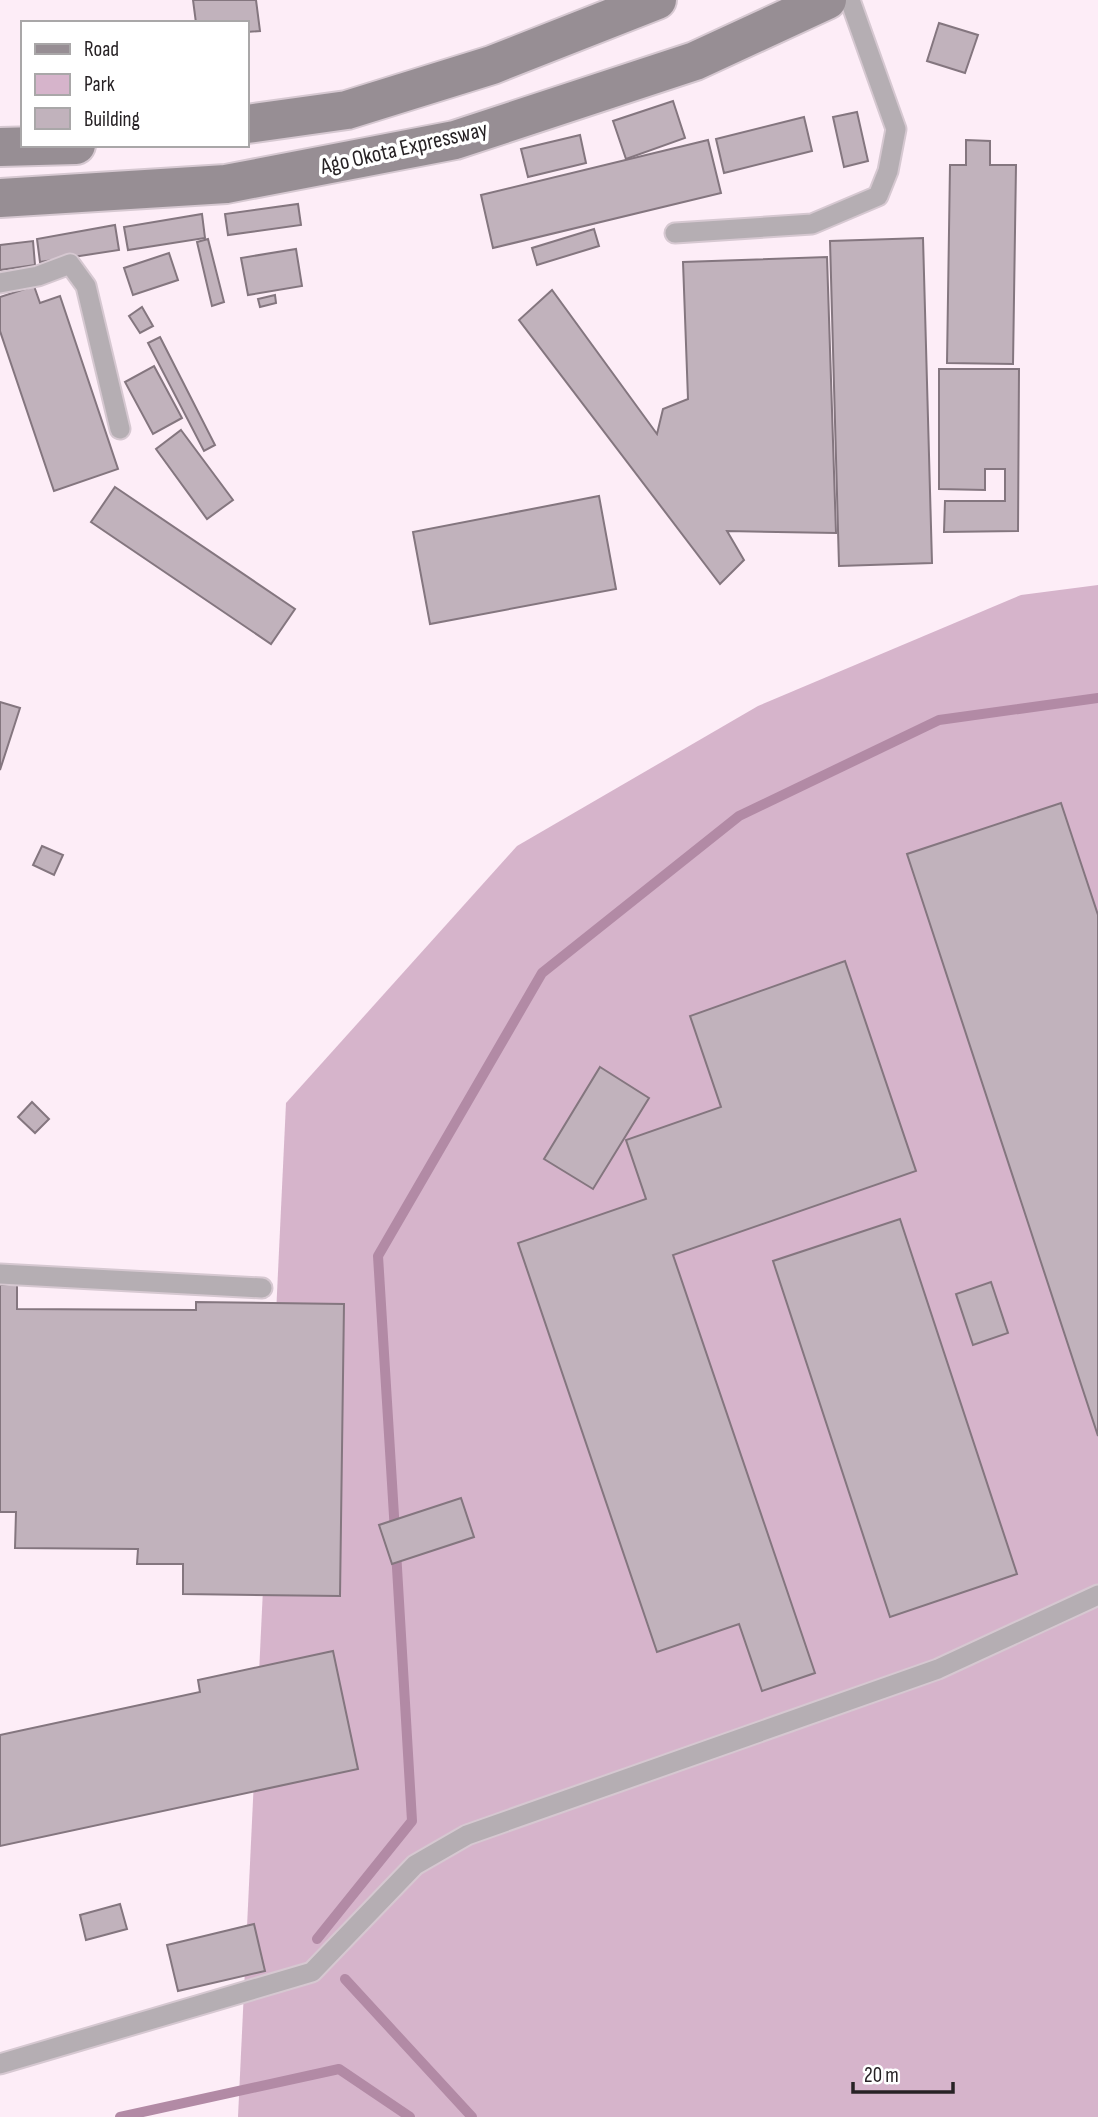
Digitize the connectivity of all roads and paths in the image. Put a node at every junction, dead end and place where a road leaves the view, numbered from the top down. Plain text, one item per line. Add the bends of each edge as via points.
1 (657, 0) edge
2 (827, 0) edge
3 (850, 0) edge
4 (248, 124) edge
5 (21, 146) edge
6 (0, 147) edge
7 (0, 198) edge
8 (675, 233) dead end
9 (0, 283) edge
10 (120, 429) dead end
11 (0, 1274) edge
12 (262, 1288) dead end
13 (1098, 1595) edge
14 (0, 2064) edge

1 - 4 main road via 492,65 347,110
2 - 7 main road, Ago Okota Expressway via 695,61 454,140 226,184
3 - 8 lane via 896,129 878,197 812,224
5 - 6 main road
9 - 10 lane via 71,264 86,286
11 - 12 lane
13 - 14 lane via 938,1669 467,1835 415,1865 312,1972

